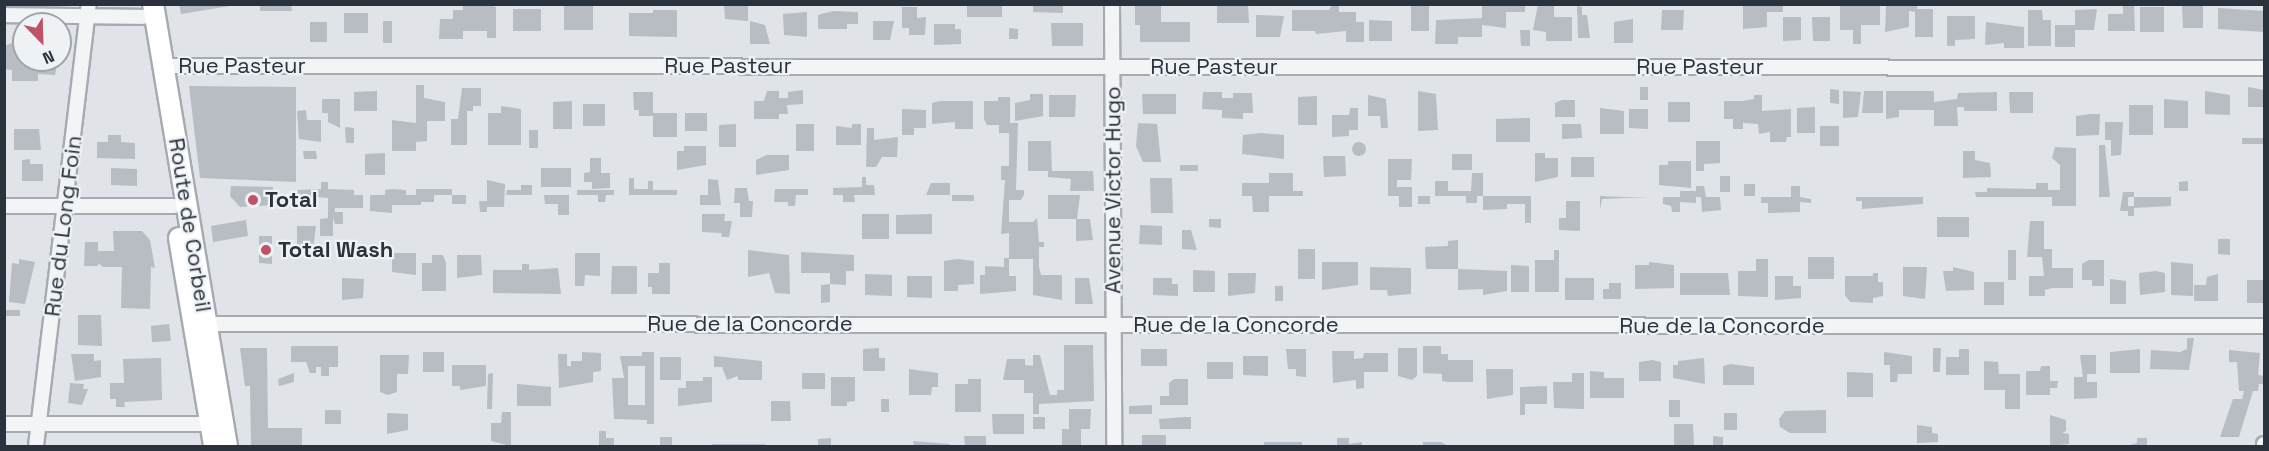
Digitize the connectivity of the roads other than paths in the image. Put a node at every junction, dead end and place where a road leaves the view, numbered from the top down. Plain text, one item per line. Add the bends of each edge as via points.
1 (1112, 4) edge
2 (145, 9) edge
3 (88, 10) edge
4 (4, 15) edge
5 (164, 66) junction
6 (1112, 66) junction
7 (2265, 68) edge
8 (4, 206) edge
9 (174, 206) junction
10 (65, 207) junction
11 (207, 324) junction
12 (1113, 325) junction
13 (2265, 326) edge
14 (4, 424) edge
15 (39, 424) junction
16 (210, 424) junction
17 (36, 447) edge
18 (214, 447) edge
19 (227, 447) edge
20 (1114, 447) edge

1 - 6 street, Avenue Victor Hugo
2 - 3 street
2 - 5 main road, Route de Corbeil
2 - 9 main road, Route de Corbeil
3 - 4 street
3 - 10 street, Rue du Long Foin
5 - 6 street, Rue Pasteur
5 - 11 main road, Route de Corbeil
6 - 7 street, Rue Pasteur
6 - 12 street, Avenue Victor Hugo
8 - 10 street
9 - 10 street
9 - 16 main road, Route de Corbeil
10 - 15 street, Rue du Long Foin
11 - 12 street, Rue de la Concorde
11 - 19 main road, Route de Corbeil
12 - 13 street, Rue de la Concorde
12 - 20 street, Avenue Victor Hugo
14 - 15 street
15 - 16 street
15 - 17 street, Rue du Long Foin
16 - 18 main road, Route de Corbeil

